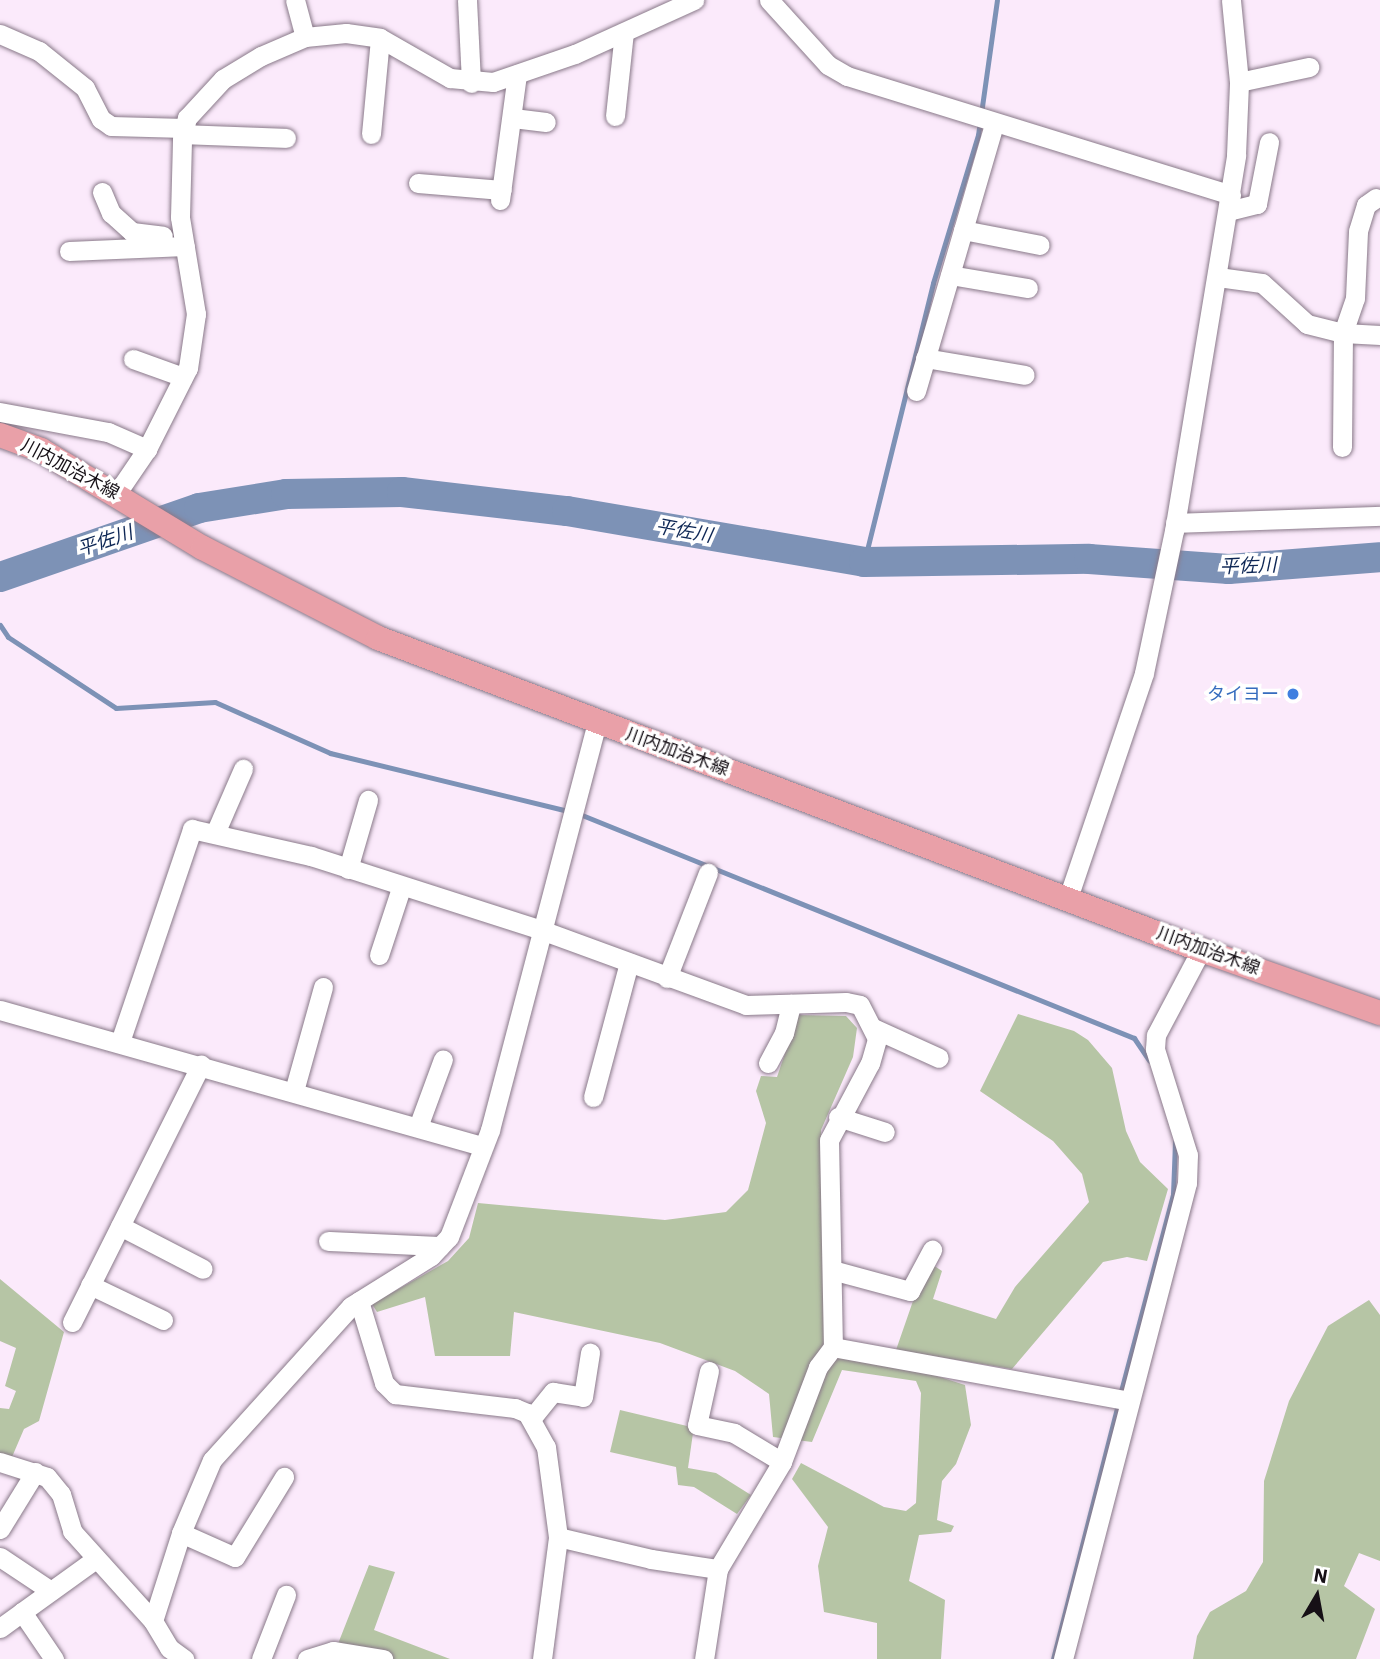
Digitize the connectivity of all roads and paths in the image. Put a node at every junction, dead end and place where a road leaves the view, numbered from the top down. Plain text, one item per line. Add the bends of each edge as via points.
1 (295, 0) edge
2 (467, 0) edge
3 (694, 0) edge
4 (769, 0) edge
5 (1231, 0) edge
6 (624, 32) junction
7 (0, 34) edge
8 (305, 37) junction
9 (380, 38) junction
10 (1309, 67) dead end
11 (517, 74) junction
12 (1239, 82) junction
13 (471, 83) junction
14 (101, 86) dead end
15 (615, 116) dead end
16 (513, 118) junction
17 (546, 121) dead end
18 (985, 121) junction
19 (111, 126) junction
20 (184, 131) junction
21 (371, 134) dead end
22 (286, 138) dead end
23 (1269, 142) dead end
24 (418, 183) dead end
25 (102, 192) dead end
26 (1376, 198) dead end
27 (1230, 203) junction
28 (963, 230) junction
29 (184, 240) junction
30 (1040, 244) dead end
31 (69, 251) dead end
32 (950, 275) junction
33 (1218, 277) junction
34 (1028, 288) dead end
35 (1343, 333) junction
36 (1380, 335) edge
37 (925, 358) junction
38 (133, 359) dead end
39 (1025, 375) dead end
40 (183, 377) junction
41 (916, 391) dead end
42 (0, 412) edge
43 (0, 435) edge
44 (1342, 447) dead end
45 (147, 449) junction
46 (123, 496) junction
47 (1380, 516) edge
48 (1174, 527) junction
49 (597, 722) junction
50 (243, 769) dead end
51 (368, 800) dead end
52 (216, 831) junction
53 (348, 869) junction
54 (708, 873) dead end
55 (401, 888) junction
56 (1068, 898) junction
57 (544, 931) junction
58 (1201, 950) junction
59 (379, 955) dead end
60 (629, 963) junction
61 (667, 978) junction
62 (323, 987) dead end
63 (790, 1004) junction
64 (0, 1010) edge
65 (1380, 1013) edge
66 (873, 1028) junction
67 (120, 1042) junction
68 (939, 1058) dead end
69 (443, 1059) dead end
70 (768, 1063) dead end
71 (201, 1064) junction
72 (294, 1091) junction
73 (593, 1097) dead end
74 (838, 1117) junction
75 (418, 1128) junction
76 (885, 1132) dead end
77 (482, 1146) junction
78 (120, 1226) junction
79 (328, 1241) dead end
80 (440, 1246) junction
81 (932, 1250) dead end
82 (203, 1269) dead end
83 (832, 1270) junction
84 (90, 1285) junction
85 (359, 1301) junction
86 (163, 1320) dead end
87 (72, 1322) dead end
88 (834, 1347) junction
89 (590, 1353) dead end
90 (709, 1370) dead end
91 (1123, 1400) junction
92 (531, 1419) junction
93 (0, 1462) edge
94 (782, 1462) junction
95 (35, 1472) junction
96 (285, 1477) dead end
97 (0, 1530) edge
98 (181, 1533) junction
99 (558, 1537) junction
100 (0, 1557) edge
101 (94, 1560) junction
102 (718, 1569) junction
103 (51, 1591) junction
104 (286, 1595) dead end
105 (22, 1612) junction
106 (153, 1621) junction
107 (0, 1628) edge
108 (54, 1659) edge
109 (184, 1659) edge
110 (261, 1659) edge
111 (307, 1659) edge
112 (383, 1659) edge
113 (542, 1659) edge
114 (704, 1659) edge
115 (1063, 1659) edge

1 - 8 street
2 - 13 street
3 - 6 street
4 - 18 street via 828,65 847,76
5 - 12 street
6 - 11 street
6 - 15 street
7 - 19 street via 39,51 85,88
8 - 9 street via 346,33
8 - 20 street via 230,74 204,95
9 - 13 street via 450,78
9 - 21 street
10 - 12 street
11 - 13 street
11 - 16 street
12 - 27 street
14 - 19 street
16 - 17 street
16 - 24 street via 501,195
18 - 27 street
18 - 28 street
19 - 20 street
20 - 22 street
20 - 29 street via 178,182
23 - 27 street via 1257,204
25 - 29 street via 111,213 132,232
26 - 35 street via 1366,205 1358,231 1355,298
27 - 33 street
28 - 30 street
28 - 32 street
29 - 31 street
29 - 40 street via 196,314
32 - 34 street
32 - 37 street
33 - 35 street via 1262,284 1307,324
33 - 48 street
35 - 36 street
35 - 44 street
37 - 39 street
37 - 41 street
38 - 40 street
40 - 45 street
42 - 45 street via 108,432
43 - 46 main road, 川内加治木線 via 41,450
45 - 46 street
46 - 49 main road, 川内加治木線 via 203,548 378,638
47 - 48 street
48 - 56 street via 1133,711
49 - 56 main road, 川内加治木線
49 - 57 street
50 - 52 street
51 - 53 street
52 - 53 street
52 - 67 street via 192,829
53 - 55 street
54 - 61 street
55 - 57 street
55 - 59 street
56 - 58 main road, 川内加治木線
57 - 60 street
57 - 77 street
58 - 65 main road, 川内加治木線
58 - 91 street via 1156,1035 1155,1049 1188,1155 1187,1183
60 - 61 street
60 - 73 street
61 - 63 street via 746,1005
62 - 72 street
63 - 66 street via 860,1006
63 - 70 street via 784,1032
64 - 67 street
66 - 68 street
66 - 74 street via 877,1039 870,1063
67 - 71 street
69 - 75 street
71 - 72 street
71 - 78 street
72 - 75 street
74 - 76 street
74 - 83 street via 829,1140
75 - 77 street
77 - 80 street via 449,1237
78 - 82 street
78 - 84 street
79 - 80 street
80 - 85 street
81 - 83 street via 910,1291
83 - 88 street
84 - 86 street
84 - 87 street
85 - 92 street via 384,1383 395,1394 515,1408
85 - 98 street via 280,1380 212,1460
88 - 91 street
88 - 94 street via 818,1367
89 - 92 street via 583,1398 554,1392
90 - 94 street via 697,1425 734,1433
91 - 115 street
92 - 99 street via 546,1447
93 - 95 street
94 - 102 street
95 - 97 street
95 - 101 street via 47,1477 61,1494 72,1531
96 - 98 street via 235,1557
98 - 106 street
99 - 102 street
99 - 113 street
100 - 103 street
101 - 103 street
101 - 106 street
102 - 114 street
103 - 105 street
104 - 110 street
105 - 107 street
105 - 108 street
106 - 109 street via 169,1648
111 - 112 street via 333,1651

